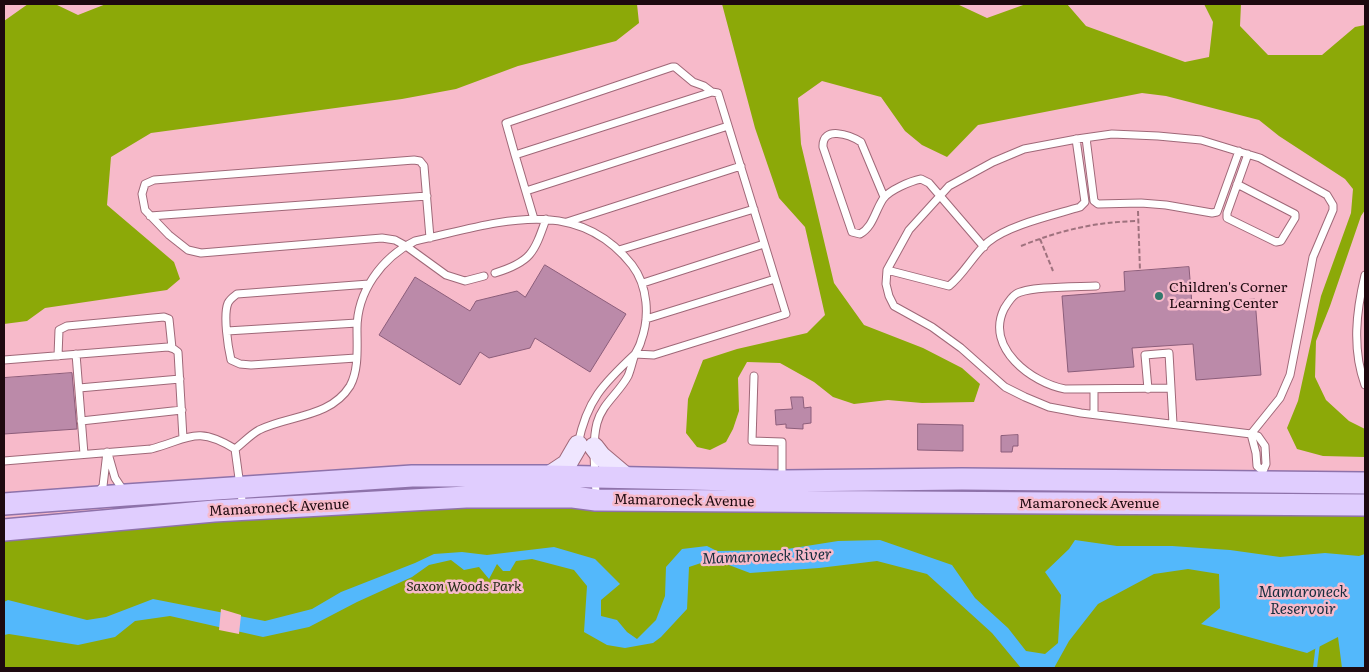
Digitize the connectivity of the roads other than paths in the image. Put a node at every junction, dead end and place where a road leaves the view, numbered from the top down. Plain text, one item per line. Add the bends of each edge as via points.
1 (712, 92) junction
2 (728, 126) junction
3 (1086, 138) junction
4 (1076, 139) junction
5 (1238, 151) junction
6 (1248, 154) junction
7 (515, 155) junction
8 (741, 166) junction
9 (1237, 184) junction
10 (526, 191) junction
11 (427, 196) junction
12 (884, 196) junction
13 (939, 196) junction
14 (754, 208) junction
15 (150, 216) junction
16 (534, 219) junction
17 (546, 219) junction
18 (566, 222) junction
19 (430, 238) junction
20 (764, 244) junction
21 (406, 246) junction
22 (984, 247) junction
23 (619, 250) junction
24 (887, 270) junction
25 (495, 273) dead end
26 (1365, 275) edge
27 (484, 276) dead end
28 (775, 279) junction
29 (643, 283) junction
30 (369, 284) junction
31 (1096, 286) dead end
32 (646, 319) junction
33 (357, 323) junction
34 (227, 331) junction
35 (172, 348) junction
36 (76, 354) junction
37 (635, 354) junction
38 (58, 356) junction
39 (356, 358) junction
40 (4, 360) edge
41 (754, 376) dead end
42 (180, 379) junction
43 (1365, 385) edge
44 (78, 388) junction
45 (1171, 388) junction
46 (1094, 389) junction
47 (1148, 389) junction
48 (182, 410) junction
49 (1094, 414) junction
50 (81, 421) junction
51 (1173, 424) junction
52 (1251, 434) junction
53 (183, 438) junction
54 (586, 446) junction
55 (235, 449) junction
56 (107, 452) junction
57 (84, 454) junction
58 (4, 461) edge
59 (550, 476) junction
60 (627, 478) junction
61 (782, 480) junction
62 (584, 483) junction
63 (1365, 483) edge
64 (241, 488) junction
65 (1263, 489) junction
66 (126, 495) junction
67 (93, 497) junction
68 (4, 504) edge
69 (1365, 505) edge
70 (243, 510) junction
71 (4, 530) edge

1 - 2 lane via 718,93
1 - 7 lane
1 - 7 lane via 672,67 506,122
2 - 8 lane
2 - 10 lane
3 - 4 lane
3 - 5 lane via 1112,134 1158,136 1201,140
3 - 5 lane via 1094,201 1098,204 1137,203 1217,212
4 - 13 lane via 1024,150 993,162 949,186
4 - 22 lane via 1085,202 1080,207 1019,226 989,241
5 - 6 lane
6 - 9 lane
6 - 52 lane via 1327,195 1333,205 1311,264 1290,375 1280,398
7 - 10 lane
8 - 14 lane
8 - 18 lane
9 - 9 lane via 1295,214 1281,241 1276,242 1227,218
10 - 16 lane
11 - 15 lane
11 - 15 lane via 424,166 420,161 404,160 154,180 145,184 142,194 145,210
11 - 19 lane
12 - 12 lane via 867,230 860,234 852,232 823,146 822,140 826,135 832,132 861,142
12 - 13 lane via 921,179 929,183
13 - 22 lane
13 - 24 lane via 909,230
14 - 20 lane
14 - 23 lane
15 - 21 lane via 188,250 201,252 382,238
16 - 17 lane
16 - 19 lane via 514,220
17 - 18 lane
17 - 25 lane via 536,247 526,260
18 - 23 lane via 591,230
19 - 21 lane
20 - 28 lane
20 - 29 lane
21 - 27 lane via 446,275 465,281
21 - 30 lane via 382,267
22 - 24 lane via 949,286
23 - 29 lane
24 - 49 lane via 886,284 894,306 961,348 1005,387 1049,407
26 - 43 lane via 1356,323 1358,356
28 - 32 lane
28 - 37 lane via 786,314 654,355
29 - 32 lane
30 - 33 lane via 362,297
30 - 34 lane via 237,294 229,300 226,310
31 - 46 lane via 1038,289 1016,294 1001,316 1000,331 1004,348 1022,370 1042,383 1065,390
32 - 37 lane via 642,341
33 - 34 lane
33 - 39 lane
34 - 39 lane via 231,360 240,364
35 - 36 lane
35 - 38 lane via 169,319 164,317 68,326 59,330
35 - 42 lane via 178,352
36 - 38 lane
36 - 44 lane
37 - 54 lane via 627,377 601,412
37 - 54 lane via 608,380 588,408 582,424
38 - 40 lane
39 - 55 lane via 353,378 341,397 305,416 259,430
41 - 61 lane via 752,441 782,442
42 - 44 lane
42 - 48 lane
44 - 50 lane
45 - 47 lane
45 - 47 lane via 1170,353 1145,355
45 - 51 lane
46 - 47 lane
46 - 49 lane
48 - 50 lane
48 - 53 lane
49 - 51 lane
50 - 57 lane
51 - 52 lane
52 - 65 lane
53 - 55 lane via 206,436
53 - 56 lane via 151,449
54 - 59 main road
54 - 60 main road
54 - 62 lane
54 - 62 lane
55 - 64 lane
56 - 57 lane
56 - 66 lane via 115,478
56 - 67 lane via 102,486
57 - 58 lane
59 - 62 main road, Mamaroneck Avenue
59 - 64 main road, Mamaroneck Avenue via 412,476
60 - 61 main road, Mamaroneck Avenue
60 - 62 main road, Mamaroneck Avenue
61 - 65 main road, Mamaroneck Avenue via 962,479
62 - 65 main road, Mamaroneck Avenue
62 - 70 main road, Mamaroneck Avenue via 466,497
63 - 65 main road, Mamaroneck Avenue
64 - 66 main road, Mamaroneck Avenue
64 - 70 lane
65 - 69 main road, Mamaroneck Avenue
66 - 67 main road, Mamaroneck Avenue
67 - 68 main road, Mamaroneck Avenue
70 - 71 main road, Mamaroneck Avenue

